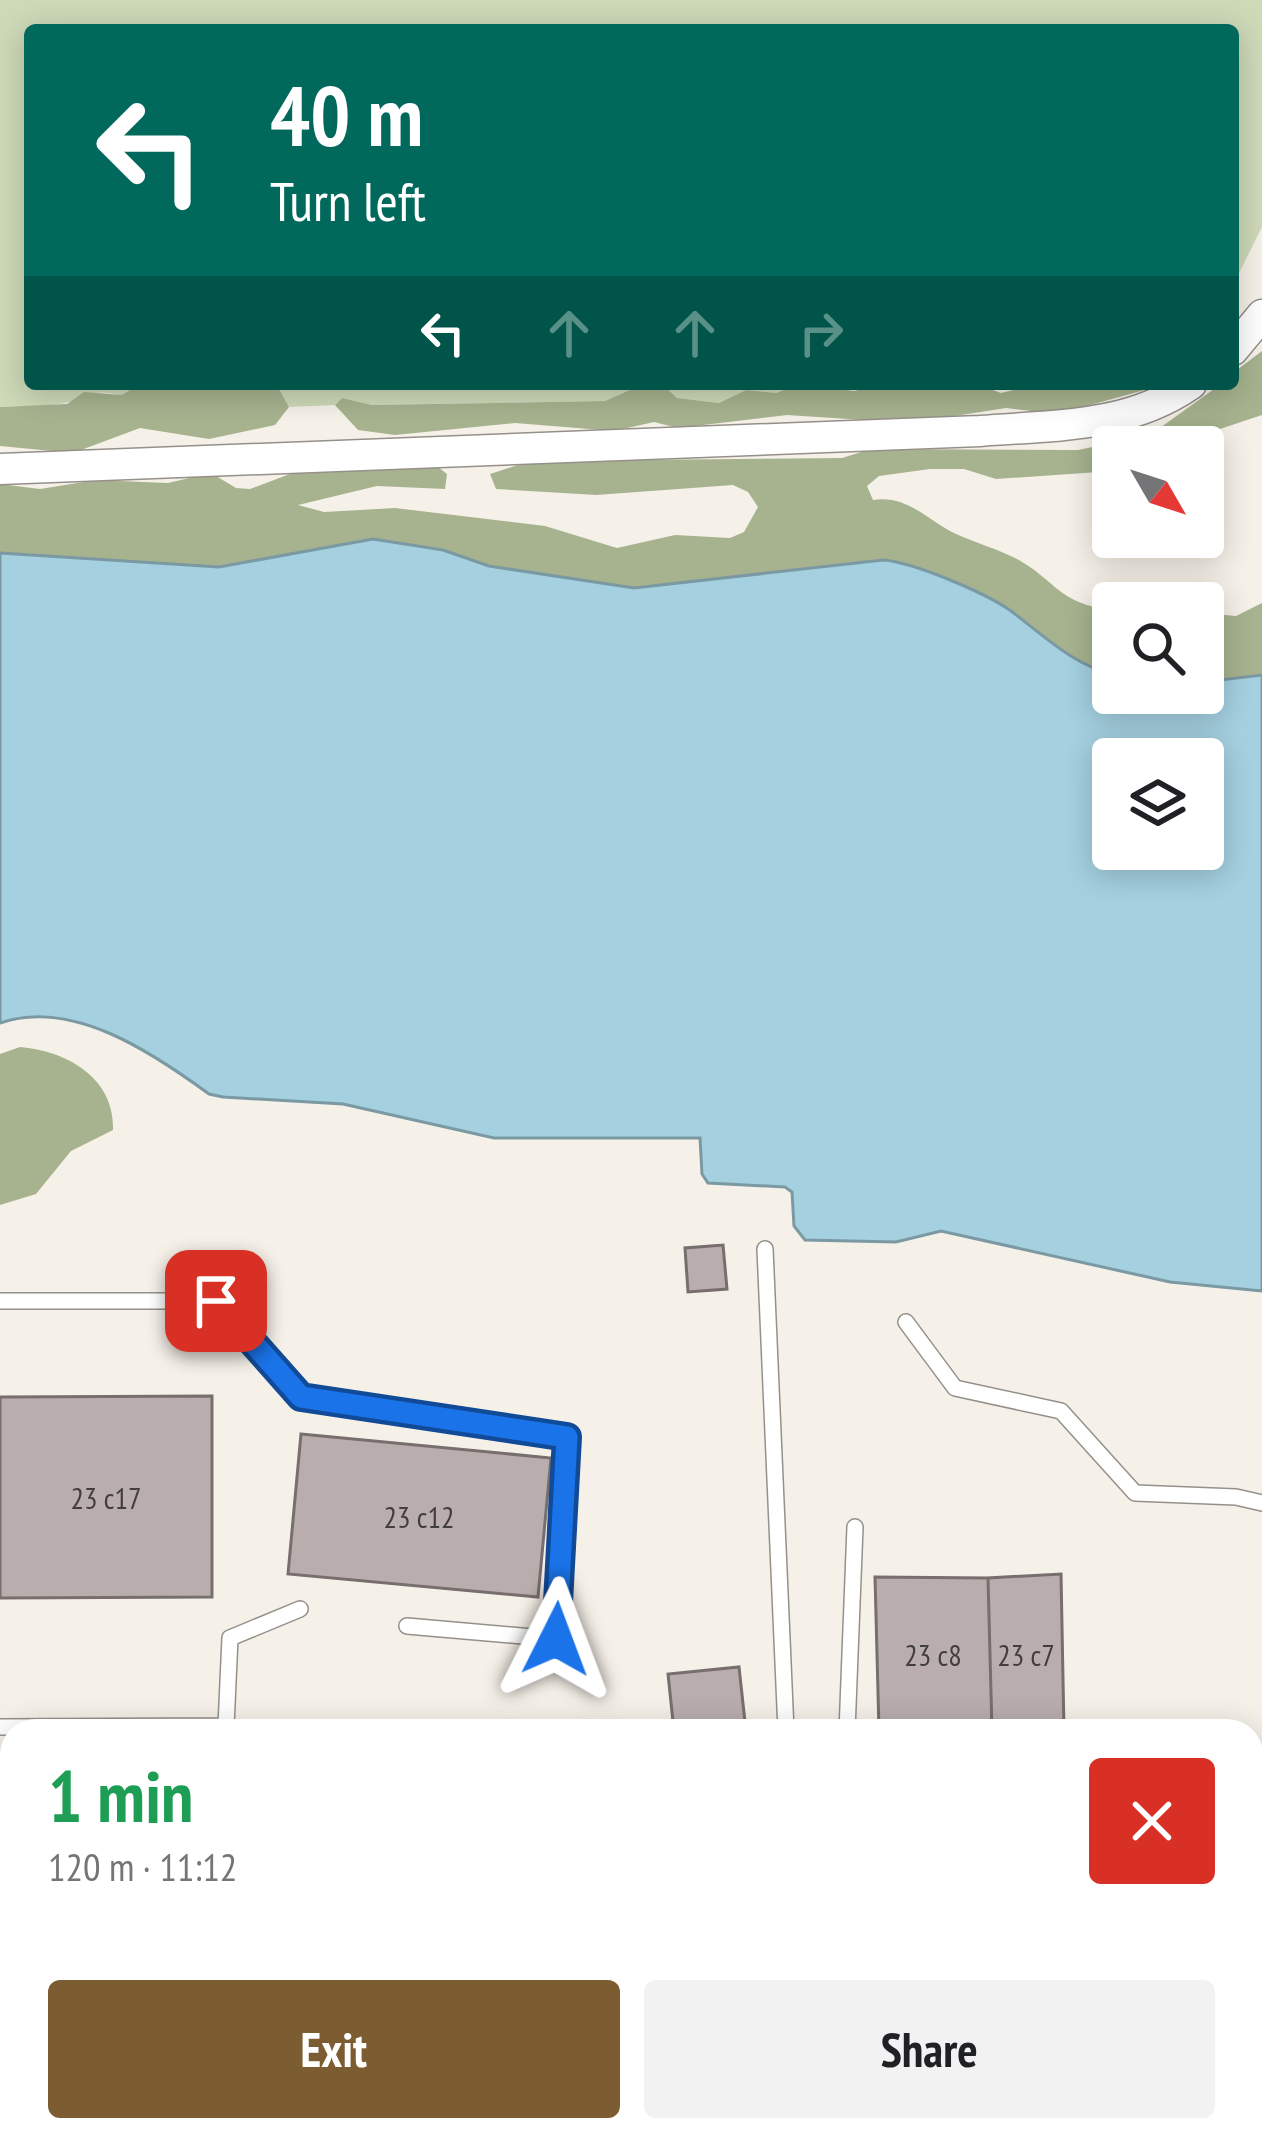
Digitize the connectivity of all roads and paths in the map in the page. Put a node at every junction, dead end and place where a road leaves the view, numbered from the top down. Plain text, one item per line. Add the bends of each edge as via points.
1 (1262, 314) edge
2 (1239, 343) edge
3 (1181, 390) edge
4 (0, 469) edge
5 (765, 1250) dead end
6 (0, 1301) edge
7 (906, 1322) dead end
8 (1262, 1503) edge
9 (855, 1527) dead end
10 (300, 1609) dead end
11 (406, 1626) dead end
12 (226, 1719) edge
13 (785, 1719) edge
14 (847, 1719) edge

1 - 2 street
3 - 4 street via 1142,413 980,430
5 - 13 lane
6 - 11 lane via 216,1301 301,1397 567,1437 556,1639
7 - 8 lane via 955,1388 1061,1411 1135,1493
9 - 14 lane
10 - 12 lane via 230,1638

